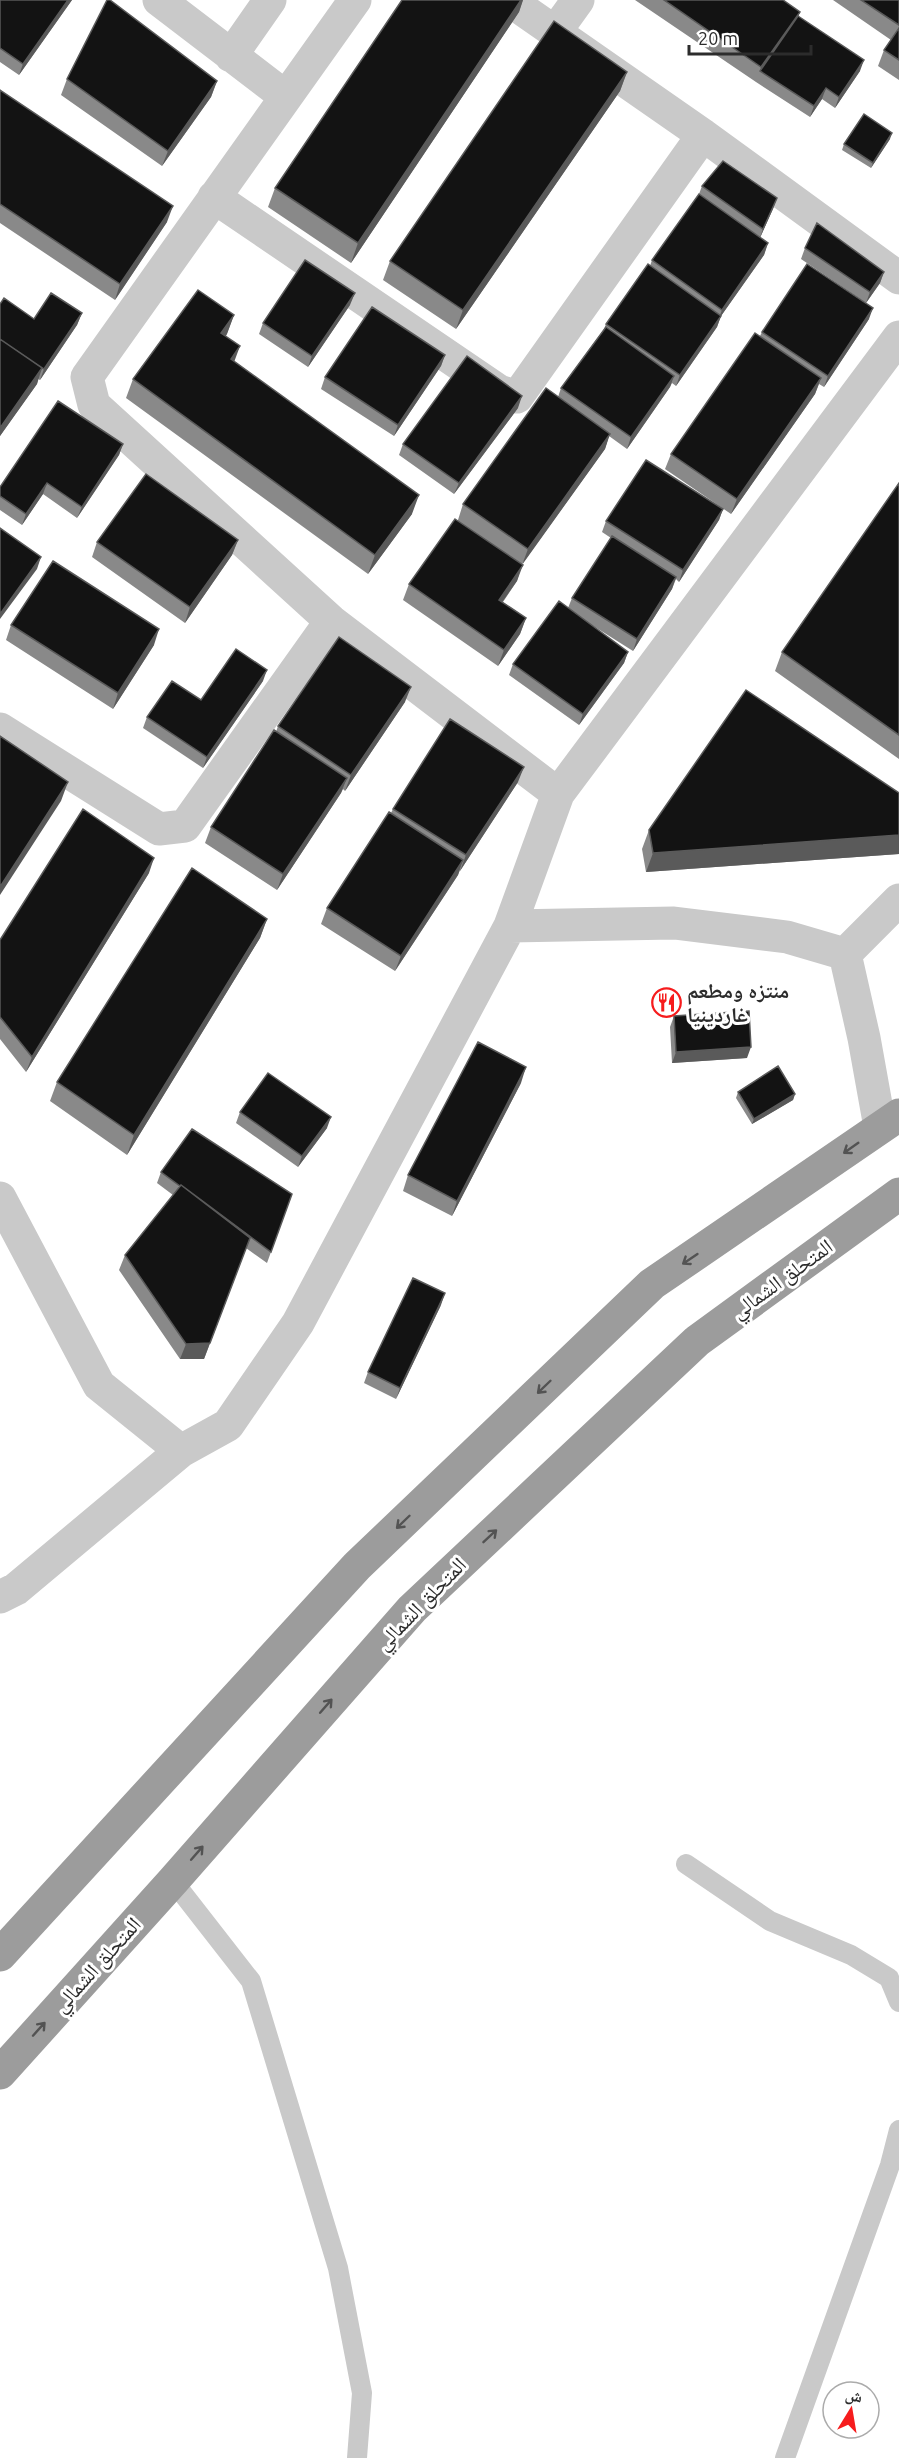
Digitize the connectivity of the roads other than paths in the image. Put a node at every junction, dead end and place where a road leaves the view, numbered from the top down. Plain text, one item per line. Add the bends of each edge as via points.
1 (159, 0) edge
2 (270, 0) edge
3 (355, 0) edge
4 (509, 0) edge
5 (578, 0) edge
6 (555, 33) junction
7 (231, 56) junction
8 (286, 97) junction
9 (703, 135) junction
10 (214, 197) junction
11 (899, 278) edge
12 (899, 337) edge
13 (331, 621) junction
14 (0, 729) edge
15 (558, 794) junction
16 (899, 900) edge
17 (510, 926) junction
18 (845, 954) junction
19 (890, 1121) edge
20 (899, 1194) edge
21 (0, 1198) edge
22 (181, 1452) junction
23 (0, 1597) edge
24 (686, 1864) dead end
25 (173, 1881) junction
26 (0, 1955) edge
27 (899, 2002) edge
28 (0, 2073) edge
29 (899, 2130) edge
30 (357, 2458) edge
31 (785, 2458) edge

1 - 7 street
2 - 7 street
3 - 8 street
4 - 6 street
5 - 6 street
6 - 9 street
7 - 8 street
8 - 10 street
9 - 10 street via 517,397 499,392
9 - 11 street
10 - 13 street via 87,377 94,405
12 - 15 street
13 - 14 street via 184,826 159,829
13 - 15 street
15 - 17 street
16 - 18 street
17 - 18 street via 674,923 787,937
17 - 22 street via 298,1323 228,1425
18 - 19 street via 864,1038
19 -> 26 highway via 652,1284 357,1566
25 -> 20 highway, المتحلق الشمالي via 412,1609 698,1341
21 - 22 street via 99,1385
22 - 23 street via 16,1589
24 - 27 lane via 770,1921 851,1955 889,1977
28 -> 25 highway, المتحلق الشمالي
25 - 30 lane via 252,1981 338,2268 362,2393
29 - 31 lane

